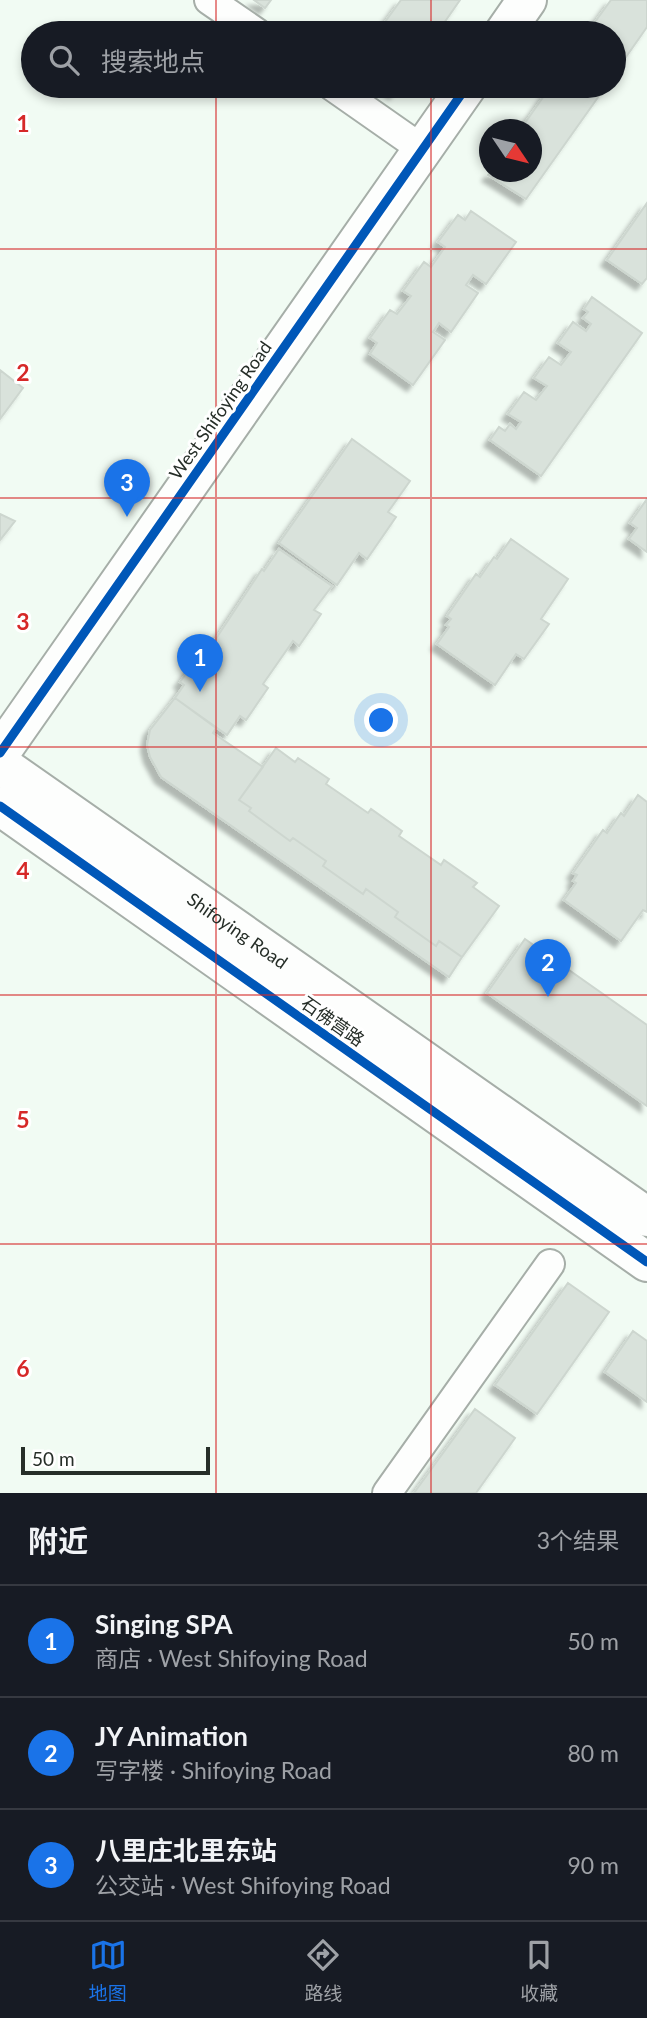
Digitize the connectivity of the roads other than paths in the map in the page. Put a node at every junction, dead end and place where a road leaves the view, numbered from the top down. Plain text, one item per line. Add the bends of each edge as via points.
1 (209, 0) edge
2 (527, 0) edge
3 (240, 21) edge
4 (512, 21) edge
5 (349, 98) edge
6 (458, 98) edge
7 (422, 149) junction
8 (0, 753) edge
9 (0, 764) edge
10 (0, 806) edge
11 (647, 1217) edge
12 (647, 1262) edge
13 (550, 1264) dead end
14 (387, 1493) edge

1 - 3 street
2 - 4 street
5 - 7 street
6 - 7 street, West Shifoying Road
7 - 8 street, West Shifoying Road
9 - 11 street, Shifoying Road
10 - 12 street, 石佛营路
13 - 14 street

